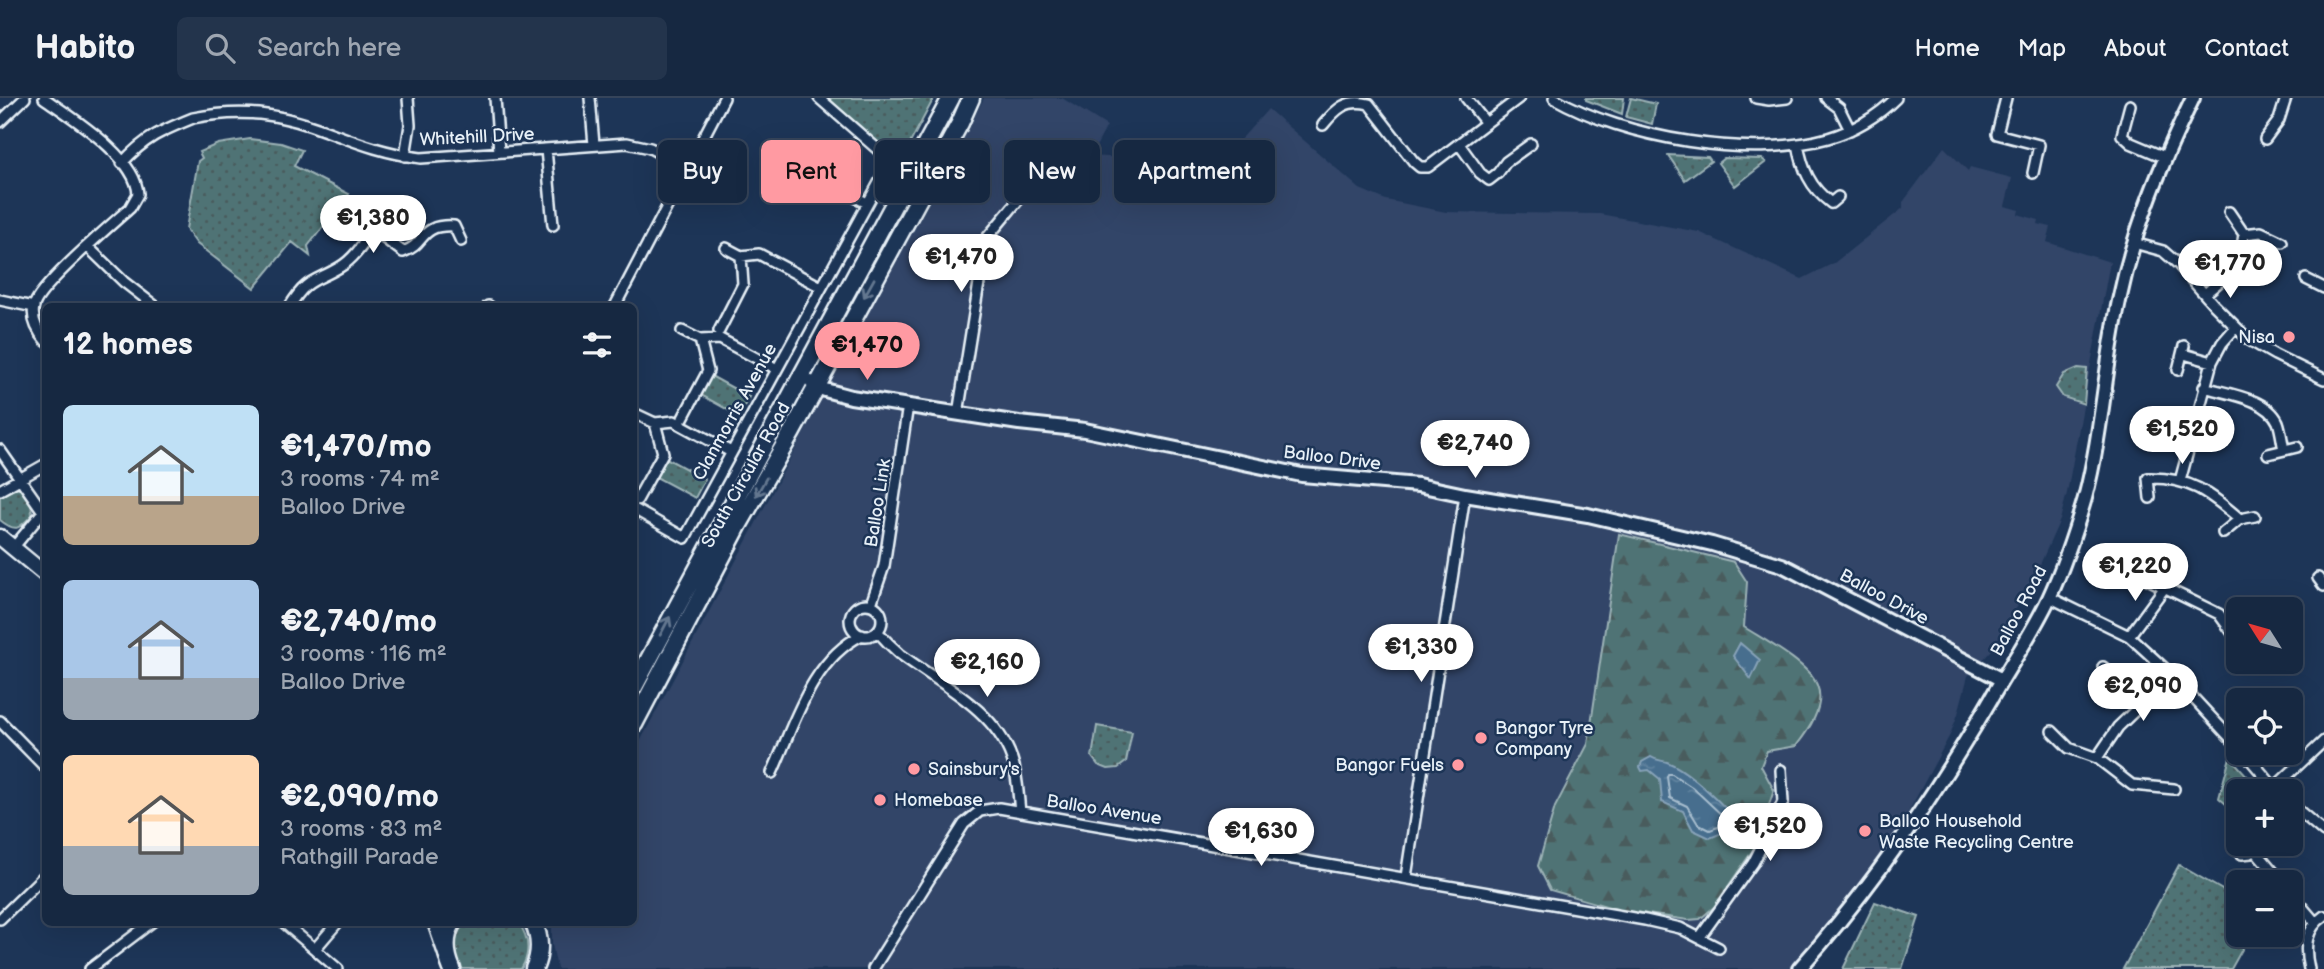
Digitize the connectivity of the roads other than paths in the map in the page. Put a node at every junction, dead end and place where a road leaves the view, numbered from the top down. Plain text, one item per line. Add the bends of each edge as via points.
1 (25, 98) edge
2 (44, 98) edge
3 (408, 98) edge
4 (495, 98) edge
5 (590, 98) edge
6 (724, 98) edge
7 (819, 98) edge
8 (951, 98) edge
9 (971, 98) edge
10 (1466, 98) edge
11 (1519, 98) edge
12 (1554, 98) edge
13 (1756, 98) edge
14 (1787, 98) edge
15 (1826, 98) edge
16 (1896, 98) edge
17 (2006, 98) edge
18 (2193, 98) edge
19 (2286, 98) edge
20 (263, 104) dead end
21 (2130, 105) dead end
22 (284, 107) dead end
23 (0, 122) edge
24 (1486, 123) junction
25 (1322, 125) dead end
26 (1850, 130) junction
27 (2265, 139) dead end
28 (702, 140) edge
29 (1459, 144) junction
30 (1531, 144) dead end
31 (1798, 144) junction
32 (594, 145) junction
33 (546, 149) junction
34 (499, 152) junction
35 (658, 153) edge
36 (405, 156) junction
37 (2164, 157) junction
38 (122, 163) junction
39 (2033, 173) dead end
40 (1838, 197) dead end
41 (861, 201) edge
42 (669, 203) edge
43 (1016, 203) edge
44 (867, 204) junction
45 (2229, 212) dead end
46 (553, 225) dead end
47 (2244, 234) junction
48 (461, 241) dead end
49 (2282, 242) dead end
50 (2134, 243) junction
51 (88, 247) junction
52 (726, 248) dead end
53 (741, 256) junction
54 (2306, 279) dead end
55 (821, 288) junction
56 (2324, 288) edge
57 (2206, 294) junction
58 (0, 299) edge
59 (151, 303) edge
60 (292, 303) edge
61 (617, 303) edge
62 (34, 307) junction
63 (2236, 327) junction
64 (682, 331) dead end
65 (719, 331) dead end
66 (42, 335) edge
67 (700, 340) junction
68 (2212, 362) junction
69 (777, 369) junction
70 (2178, 370) dead end
71 (2324, 379) edge
72 (808, 381) junction
73 (2204, 387) junction
74 (908, 405) junction
75 (958, 414) junction
76 (638, 415) dead end
77 (683, 418) dead end
78 (654, 423) junction
79 (2297, 447) dead end
80 (0, 450) edge
81 (2284, 450) junction
82 (731, 452) junction
83 (2268, 454) dead end
84 (42, 466) edge
85 (21, 479) junction
86 (2180, 481) junction
87 (0, 490) edge
88 (1465, 495) junction
89 (2150, 498) dead end
90 (637, 500) edge
91 (637, 505) edge
92 (42, 513) edge
93 (42, 516) edge
94 (2255, 516) dead end
95 (2240, 519) junction
96 (2223, 533) dead end
97 (0, 537) edge
98 (13, 548) junction
99 (42, 572) edge
100 (2120, 579) dead end
101 (2165, 587) junction
102 (2049, 597) junction
103 (871, 604) junction
104 (2226, 624) edge
105 (877, 631) junction
106 (862, 635) junction
107 (2129, 636) junction
108 (2103, 667) dead end
109 (2172, 675) junction
110 (2002, 680) junction
111 (637, 681) edge
112 (2142, 702) junction
113 (637, 718) edge
114 (0, 721) edge
115 (2052, 731) dead end
116 (2226, 733) edge
117 (2324, 741) edge
118 (2097, 758) junction
119 (42, 764) edge
120 (2255, 765) edge
121 (1781, 770) dead end
122 (772, 773) dead end
123 (2267, 779) edge
124 (2286, 779) edge
125 (2174, 789) dead end
126 (1020, 813) junction
127 (2303, 814) edge
128 (2324, 832) edge
129 (1406, 877) junction
130 (42, 878) edge
131 (2303, 908) edge
132 (2324, 916) edge
133 (0, 919) edge
134 (2315, 922) junction
135 (147, 926) edge
136 (289, 926) edge
137 (335, 926) edge
138 (436, 926) edge
139 (452, 926) edge
140 (535, 926) edge
141 (1700, 937) junction
142 (540, 948) junction
143 (1719, 948) dead end
144 (315, 949) junction
145 (450, 965) edge
146 (90, 969) edge
147 (338, 969) edge
148 (534, 969) edge
149 (545, 969) edge
150 (873, 969) edge
151 (1799, 969) edge
152 (2309, 969) edge

1 - 23 street
2 - 38 street via 98,138
3 - 36 street
4 - 34 street
5 - 32 street
6 - 28 street
7 - 44 street, Clanmorris Avenue via 884,155 887,170
8 - 72 highway, South Circular Road
9 -> 72 highway, South Circular Road
10 - 24 street
11 - 24 street
12 - 31 street via 1621,125 1688,142
13 - 14 street
15 - 26 street via 1839,108
16 - 26 street
17 - 39 street via 1997,134 2039,145
18 - 37 street, Balloo Road
19 - 27 street via 2279,120
20 - 38 street via 218,108 185,121 154,134
21 - 37 street via 2122,135
22 - 36 street, Whitehill Drive
24 - 29 street
25 - 29 street via 1349,99 1360,98 1420,167 1427,167
26 - 31 street
29 - 30 street via 1489,180
31 - 40 street via 1804,172 1821,196 1830,203
32 - 33 street, Whitehill Drive
32 - 35 street, Whitehill Drive via 643,145
33 - 34 street, Whitehill Drive
33 - 46 street
34 - 36 street, Whitehill Drive
37 - 50 street, Balloo Road
38 - 51 street via 135,178 136,200
41 - 44 street
42 - 61 street
43 - 75 street via 986,239
44 - 55 street, Clanmorris Avenue
45 - 47 street
47 - 49 street via 2261,232
47 - 57 street via 2238,262
48 - 60 street via 454,226 439,225 403,252 373,230 349,261 306,285
50 - 57 street via 2163,251
50 - 102 street, Balloo Road via 2119,301 2085,498
51 - 59 street
51 - 62 street via 44,288
52 - 53 street
53 - 55 street via 759,254
53 - 65 street via 743,284
54 - 56 street
55 - 69 street, Clanmorris Avenue
57 - 63 street
58 - 62 street
62 - 66 street via 34,322
63 - 68 street
63 - 71 street via 2249,340
64 - 67 street
67 - 69 street via 720,339
67 - 77 street via 708,371
68 - 70 street via 2184,350
68 - 73 street
69 - 82 street, Clanmorris Avenue
72 - 74 street, Balloo Drive via 851,397
111 -> 72 highway, South Circular Road via 737,492
72 -> 113 highway, South Circular Road
73 - 81 street via 2264,408 2278,422
73 - 86 street
74 - 75 street, Balloo Drive
74 - 103 street, Balloo Link via 884,566
75 - 88 street, Balloo Drive via 1084,430 1301,475 1418,485
76 - 78 street
78 - 82 street via 674,421
78 - 90 street via 663,453
79 - 81 street
80 - 85 street
81 - 83 street
82 - 91 street, Clanmorris Avenue via 685,538
84 - 85 street
85 - 87 street
85 - 92 street
86 - 89 street via 2148,478
86 - 95 street via 2209,493
88 - 110 street, Balloo Drive via 1588,515 1783,565
88 - 129 street
93 - 98 street
94 - 95 street
95 - 96 street
97 - 98 main road
98 - 99 main road
100 - 101 street via 2125,568
101 - 104 street via 2219,614
101 - 107 street
102 - 107 street
102 - 110 street, Balloo Road
103 - 105 street via 882,617
103 - 106 street via 857,606 850,614 853,630
105 - 106 street
105 - 126 street via 898,652 982,713 1012,760
106 - 122 street via 835,653 812,686
107 - 109 street
108 - 112 street
109 - 112 street
109 - 116 street
110 - 151 street, Balloo Road via 1916,821
112 - 118 street
114 - 119 street
115 - 118 street via 2069,748
117 - 124 street
118 - 125 street via 2132,785
120 - 123 street
121 - 141 street via 1783,802 1768,834
126 - 129 street, Balloo Avenue
126 - 150 street, Balloo Avenue via 999,808 980,811 964,824
127 - 128 street
129 - 141 street, Balloo Avenue via 1644,920
130 - 133 street
131 - 134 street
132 - 134 street
134 - 152 street via 2307,937
135 - 146 street
136 - 144 street
137 - 144 street
138 - 145 main road
139 - 145 highway via 446,942
140 - 142 highway
141 - 143 street, Balloo Avenue
142 - 148 highway
142 - 149 highway
144 - 147 street

